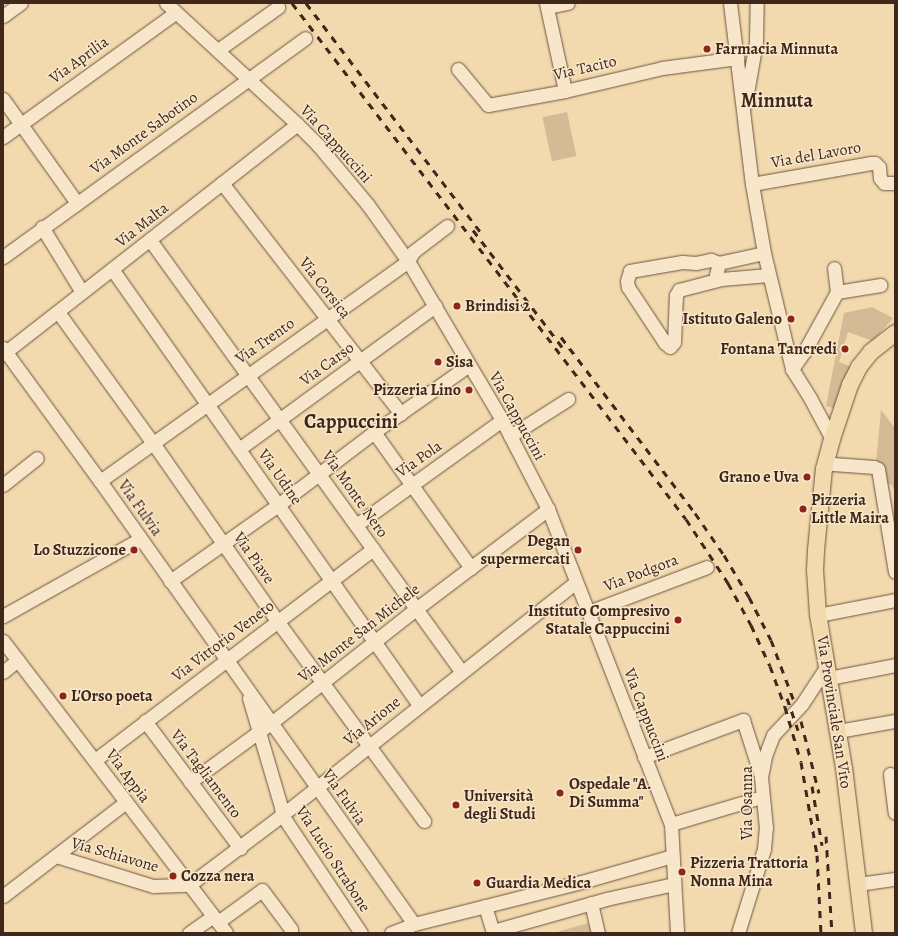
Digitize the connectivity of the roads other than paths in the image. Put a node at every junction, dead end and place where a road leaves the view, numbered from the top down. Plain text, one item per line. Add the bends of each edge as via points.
1 (21, 3) edge
2 (166, 3) edge
3 (568, 3) edge
4 (730, 3) edge
5 (757, 3) edge
6 (546, 5) edge
7 (278, 7) dead end
8 (176, 12) junction
9 (3, 16) edge
10 (305, 38) dead end
11 (218, 50) junction
12 (737, 58) junction
13 (458, 69) dead end
14 (247, 79) junction
15 (565, 90) junction
16 (3, 99) edge
17 (743, 115) junction
18 (21, 124) junction
19 (297, 124) junction
20 (3, 137) edge
21 (222, 183) junction
22 (895, 183) edge
23 (752, 184) junction
24 (77, 203) junction
25 (447, 226) dead end
26 (42, 227) junction
27 (150, 240) junction
28 (764, 253) junction
29 (3, 257) edge
30 (408, 261) junction
31 (718, 263) junction
32 (834, 268) dead end
33 (112, 270) junction
34 (769, 275) junction
35 (720, 280) junction
36 (880, 285) dead end
37 (82, 292) junction
38 (837, 292) junction
39 (435, 306) junction
40 (58, 312) junction
41 (326, 319) junction
42 (889, 338) edge
43 (4, 351) edge
44 (360, 361) junction
45 (469, 365) junction
46 (792, 369) junction
47 (248, 374) junction
48 (568, 399) dead end
49 (206, 404) junction
50 (401, 414) junction
51 (280, 418) junction
52 (502, 420) junction
53 (374, 432) junction
54 (510, 436) junction
55 (832, 439) junction
56 (153, 442) junction
57 (239, 449) junction
58 (37, 458) dead end
59 (833, 464) junction
60 (320, 474) junction
61 (100, 481) junction
62 (412, 484) junction
63 (3, 485) edge
64 (823, 491) junction
65 (278, 505) junction
66 (548, 509) junction
67 (356, 525) junction
68 (140, 539) junction
69 (223, 544) junction
70 (373, 549) junction
71 (707, 567) dead end
72 (471, 568) junction
73 (895, 572) edge
74 (331, 580) junction
75 (170, 581) junction
76 (576, 582) junction
77 (895, 600) edge
78 (416, 609) junction
79 (588, 612) junction
80 (818, 615) junction
81 (3, 616) edge
82 (278, 622) junction
83 (3, 641) edge
84 (375, 642) junction
85 (18, 660) junction
86 (226, 660) junction
87 (895, 665) edge
88 (3, 672) edge
89 (461, 672) junction
90 (828, 672) junction
91 (322, 683) junction
92 (246, 690) junction
93 (419, 705) junction
94 (145, 721) junction
95 (895, 721) edge
96 (271, 723) junction
97 (838, 731) junction
98 (258, 733) junction
99 (369, 746) junction
100 (644, 757) junction
101 (760, 757) junction
102 (95, 760) junction
103 (890, 774) dead end
104 (190, 782) junction
105 (316, 787) junction
106 (755, 799) dead end
107 (126, 802) junction
108 (895, 813) edge
109 (282, 815) junction
110 (424, 821) dead end
111 (671, 824) junction
112 (240, 848) junction
113 (56, 856) junction
114 (672, 856) junction
115 (895, 879) edge
116 (585, 881) junction
117 (674, 884) junction
118 (858, 884) junction
119 (189, 885) junction
120 (3, 896) edge
121 (591, 903) junction
122 (485, 906) junction
123 (219, 924) edge
124 (414, 924) junction
125 (291, 929) dead end
126 (399, 932) edge
127 (493, 932) edge
128 (189, 933) edge
129 (361, 933) edge
130 (598, 933) edge
131 (677, 933) edge
132 (738, 933) edge
133 (864, 933) edge

1 - 9 street
2 - 8 street, Via Cappuccini
3 - 6 street
4 - 12 street, Via del Lavoro
5 - 17 street, Via del Lavoro via 754,54
6 - 15 street
7 - 11 street
8 - 11 street, Via Cappuccini
8 - 18 street, Via Aprilia
10 - 14 street, Via Monte Sabotino
11 - 14 street, Via Cappuccini
12 - 15 street, Via Tacito via 662,68
12 - 17 street, Via del Lavoro
13 - 15 street, Via Tacito via 488,106
14 - 19 street, Via Cappuccini
14 - 24 street, Via Monte Sabotino
16 - 18 street
17 - 23 street, Via del Lavoro
18 - 20 street, Via Aprilia
18 - 24 street
19 - 21 street, Via Malta
19 - 30 street, Via Cappuccini via 368,205
21 - 27 street, Via Malta
21 - 41 street, Via Corsica
22 - 23 street, Via del Lavoro via 884,183 880,178 879,167 871,162
23 - 28 street, Via del Lavoro
24 - 26 street, Via Monte Sabotino
25 - 30 street, Via Trento via 413,252
26 - 29 street, Via Monte Sabotino
26 - 37 street
27 - 33 street, Via Malta
27 - 47 street, Via Monte Nero
28 - 31 street
28 - 34 street, Via del Lavoro
30 - 39 street, Via Cappuccini
30 - 41 street, Via Trento
31 - 35 street via 716,276
31 - 35 street via 711,260 682,262 630,271 627,281 628,287 665,344 670,347 674,342 676,295 679,290
32 - 38 street
33 - 37 street, Via Malta
33 - 49 street, Via Udine
34 - 35 street
34 - 46 street, Via del Lavoro
36 - 38 street
37 - 40 street, Via Malta
38 - 46 street
39 - 44 street, Via Carso
39 - 45 street, Via Cappuccini
40 - 43 street, Via Malta
40 - 56 street, Via Piave
41 - 44 street, Via Corsica
41 - 47 street, Via Trento
42 - 55 main road, Via Provinciale San Vito via 871,352 859,367 850,385
42 - 59 main road, Via Provinciale San Vito via 864,372
43 - 61 street, Via Fulvia
44 - 50 street, Via Corsica
44 - 51 street, Via Carso
45 - 50 street
45 - 52 street, Via Cappuccini
46 - 55 street, Via del Lavoro
47 - 49 street, Via Trento
47 - 51 street, Via Monte Nero
48 - 54 street
49 - 56 street, Via Trento
49 - 57 street, Via Udine
50 - 53 street
51 - 57 street, Via Carso
51 - 60 street, Via Monte Nero
52 - 54 street, Via Cappuccini
52 - 62 street, Via Pola
53 - 60 street
53 - 62 street
54 - 66 street, Via Cappuccini
55 - 64 main road, Via Provinciale San Vito via 824,469
56 - 61 street, Via Trento
56 - 69 street, Via Piave
57 - 65 street, Via Udine
58 - 63 street
59 - 64 main road, Via Provinciale San Vito
59 - 73 street via 878,469
60 - 65 street
60 - 67 street, Via Monte Nero
61 - 68 street, Via Fulvia
62 - 67 street, Via Pola
62 - 72 street
64 - 80 main road, Via Provinciale San Vito via 815,570
65 - 69 street
65 - 74 street, Via Udine
66 - 72 street, Via Monte San Michele
66 - 76 street, Via Cappuccini
67 - 70 street, Via Monte Nero
68 - 75 street, Via Fulvia
68 - 81 street
69 - 75 street
69 - 82 street, Via Piave
70 - 74 street, Via Vittorio Veneto
70 - 78 street, Via Monte Nero
71 - 79 street, Via Podgora
72 - 78 street, Via Monte San Michele
74 - 82 street, Via Vittorio Veneto
74 - 84 street, Via Udine
75 - 86 street, Via Fulvia
76 - 79 street, Via Cappuccini
76 - 89 street, Via Arione
77 - 80 street
78 - 84 street, Via Monte San Michele
78 - 89 street, Via Monte Nero
79 - 100 street, Via Cappuccini
80 - 90 main road, Via Provinciale San Vito
82 - 86 street, Via Vittorio Veneto
82 - 91 street, Via Piave
83 - 85 street, Via Appia
84 - 91 street, Via Monte San Michele
84 - 93 street, Via Udine
85 - 88 street
85 - 102 street, Via Appia
86 - 92 street, Via Fulvia
86 - 94 street, Via Vittorio Veneto
87 - 90 street
89 - 93 street, Via Arione
90 - 97 main road, Via Provinciale San Vito
90 - 101 street, Via Osanna via 773,735
91 - 96 street, Via Monte San Michele
91 - 99 street, Via Piave
92 - 96 street, Via Fulvia
92 - 98 street, Via Fulvia
93 - 99 street, Via Arione
94 - 102 street, Via Vittorio Veneto
94 - 104 street, Via Tagliamento
95 - 97 street
96 - 98 street, Via Monte San Michele
96 - 105 street, Via Fulvia
97 - 118 main road, Via Provinciale San Vito
98 - 104 street, Via Monte San Michele
98 - 109 street, Via Lucio Strabone
99 - 105 street, Via Arione
99 - 110 street, Via Piave
100 - 101 street via 743,720
100 - 111 street, Via Cappuccini
101 - 132 street, Via Osanna via 766,828 764,850
102 - 107 street, Via Appia
103 - 108 street
104 - 112 street, Via Tagliamento
105 - 109 street, Via Arione
105 - 124 street, Via Fulvia
106 - 111 street
107 - 113 street
107 - 119 street, Via Appia
109 - 112 street, Via Arione
109 - 129 street, Via Lucio Strabone
111 - 114 street, Via Cappuccini
112 - 119 street, Via Arione
113 - 119 street, Via Schiavone via 153,886
113 - 120 street
114 - 116 street
114 - 117 street, Via Cappuccini
115 - 118 street
116 - 121 street via 597,890 596,898
116 - 122 street
117 - 121 street
117 - 131 street, Via Cappuccini
118 - 133 main road, Via Provinciale San Vito
119 - 123 street, Via Appia
121 - 127 street
121 - 130 street
122 - 124 street
122 - 127 street
123 - 125 street via 262,890
123 - 128 street
124 - 126 street

